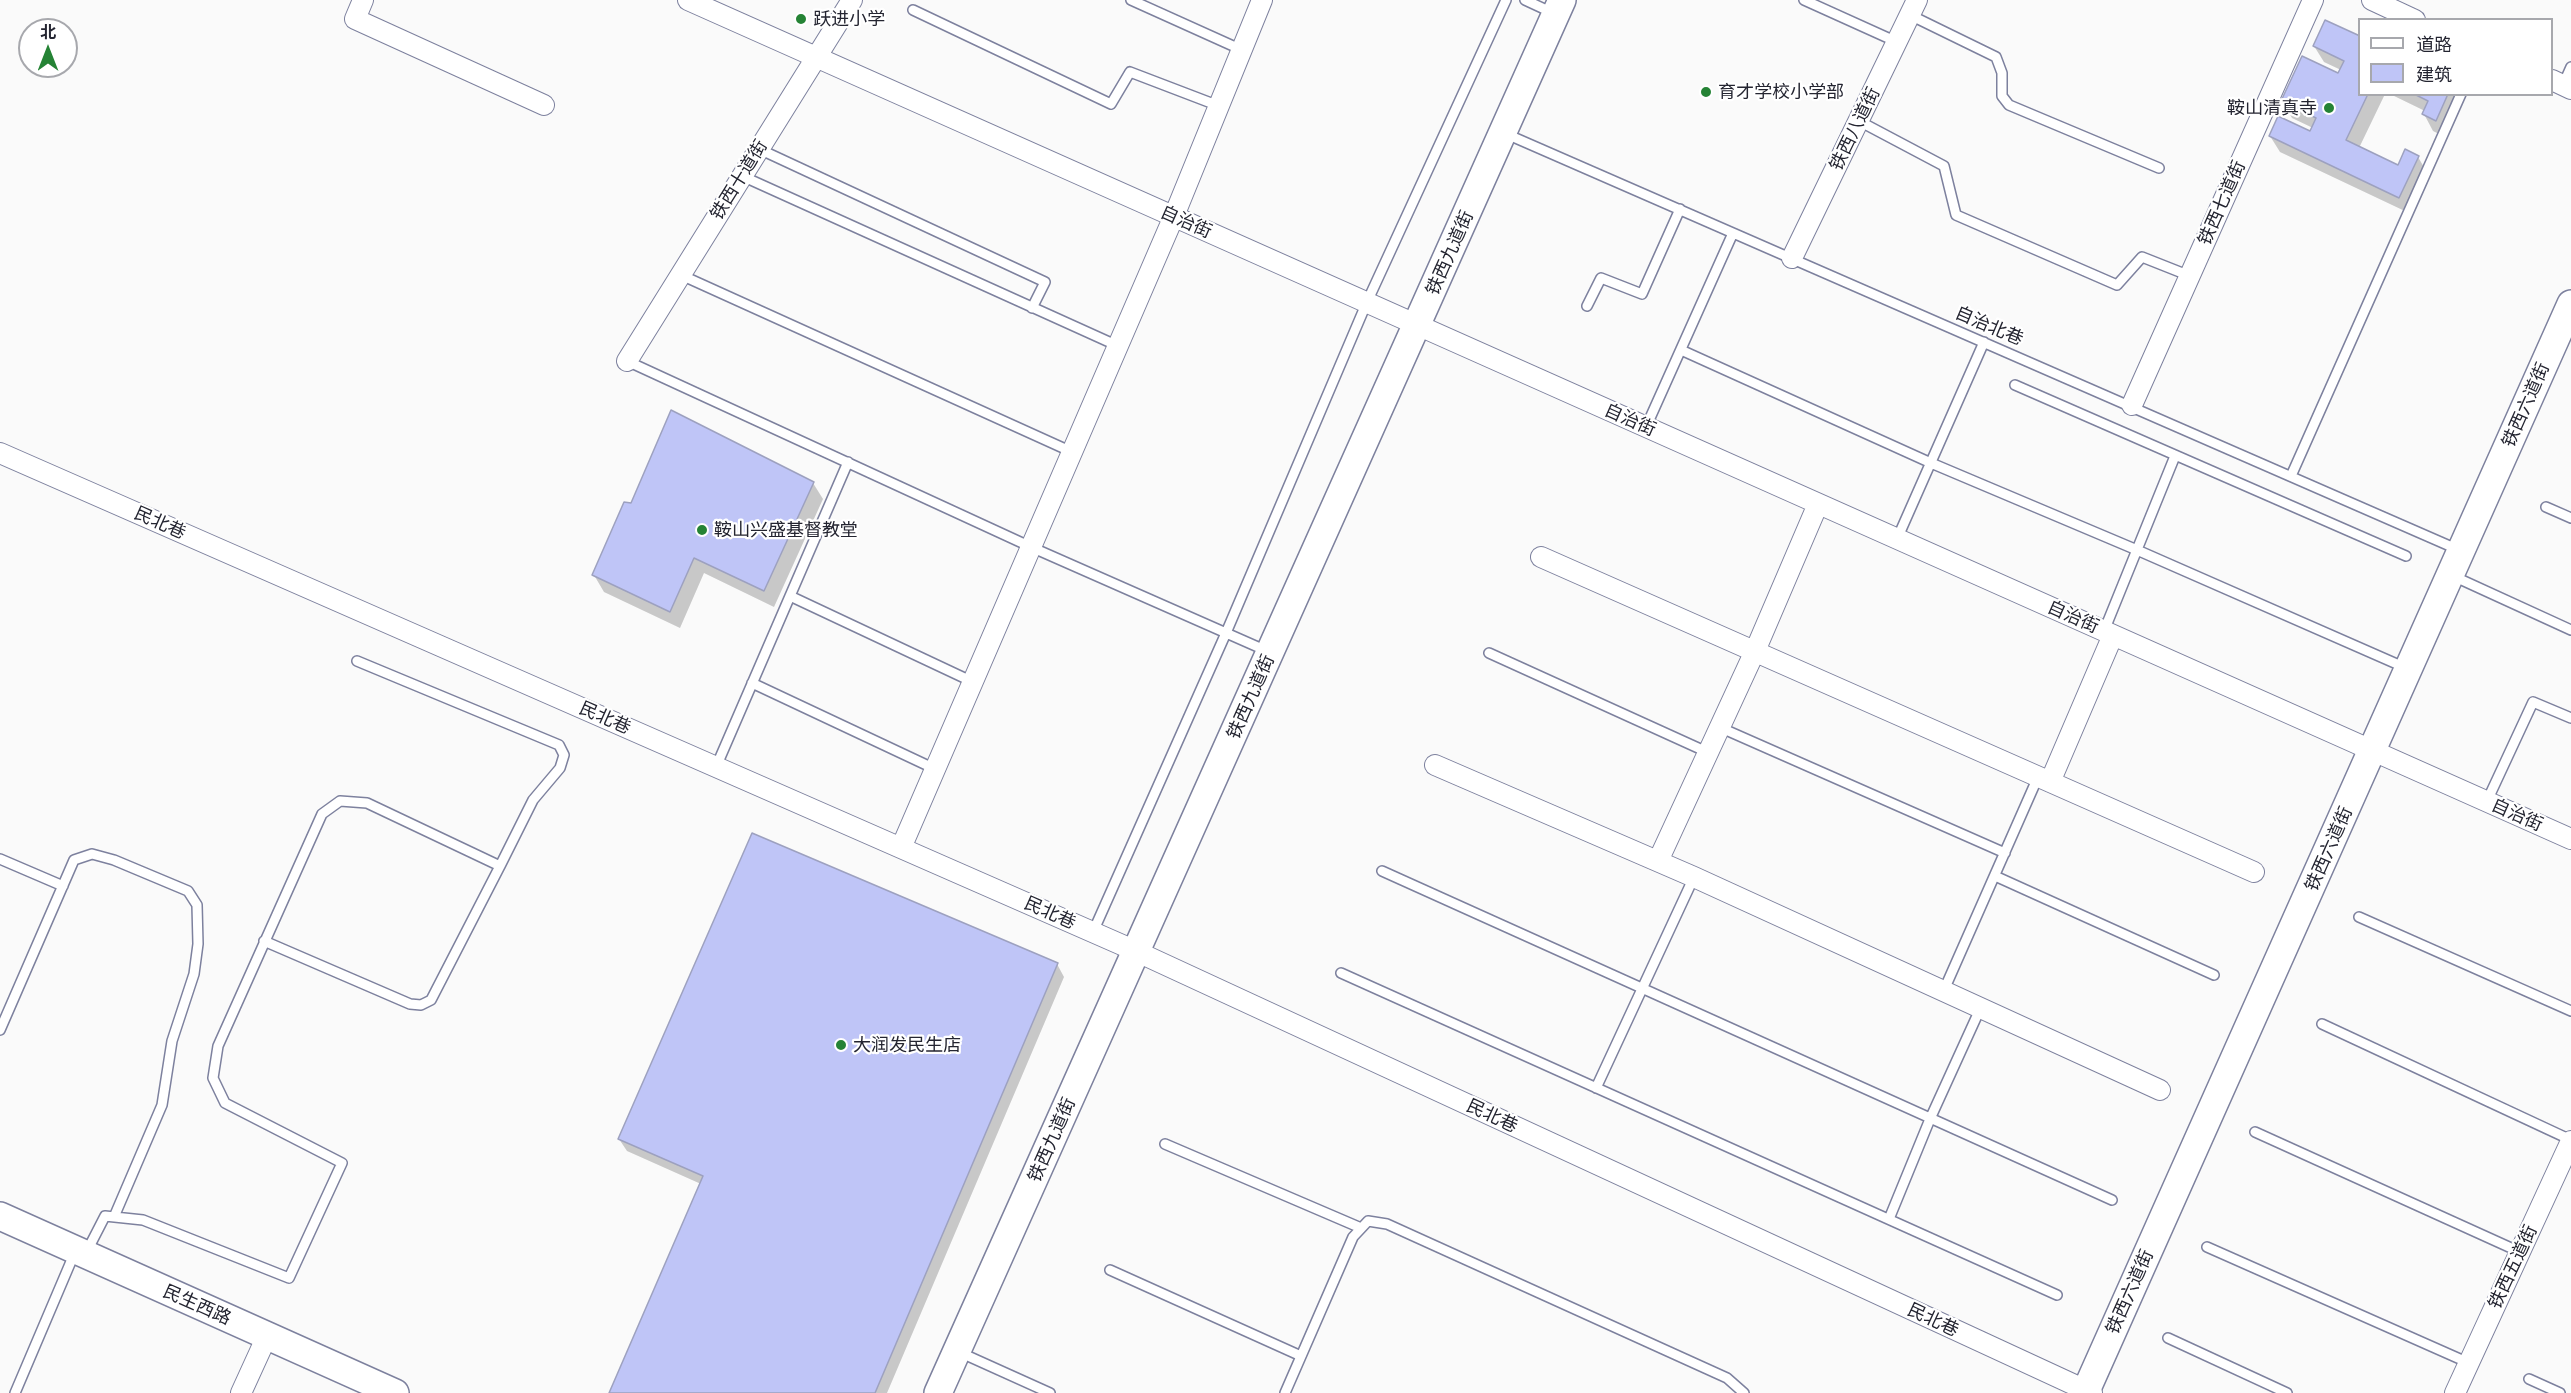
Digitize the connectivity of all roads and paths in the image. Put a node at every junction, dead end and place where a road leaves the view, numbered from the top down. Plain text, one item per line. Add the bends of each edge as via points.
1 (363, 0) edge
2 (688, 0) edge
3 (852, 0) edge
4 (1131, 0) edge
5 (1262, 0) edge
6 (1506, 0) edge
7 (1525, 0) edge
8 (1804, 0) edge
9 (2313, 0) edge
10 (2372, 0) edge
11 (1559, 7) edge
12 (1914, 8) edge
13 (913, 10) dead end
14 (2411, 18) edge
15 (1897, 42) junction
16 (1242, 50) junction
17 (816, 57) junction
18 (2571, 67) edge
19 (2562, 85) edge
20 (2460, 96) edge
21 (544, 105) dead end
22 (1219, 106) junction
23 (1858, 121) junction
24 (1504, 132) junction
25 (759, 149) junction
26 (2159, 168) dead end
27 (742, 176) junction
28 (1680, 209) junction
29 (1174, 216) junction
30 (1733, 233) junction
31 (1792, 258) junction
32 (681, 275) junction
33 (2190, 276) junction
34 (1367, 302) junction
35 (2571, 304) edge
36 (1587, 306) dead end
37 (1032, 308) junction
38 (1418, 325) junction
39 (1984, 342) junction
40 (1118, 346) junction
41 (1681, 350) junction
42 (627, 361) joint
43 (2015, 385) dead end
44 (2132, 405) junction
45 (1646, 427) junction
46 (1072, 452) junction
47 (0, 453) edge
48 (2175, 456) junction
49 (848, 462) junction
50 (1931, 464) junction
51 (2291, 476) junction
52 (1818, 504) junction
53 (2546, 507) dead end
54 (2571, 518) edge
55 (1897, 539) junction
56 (1031, 547) junction
57 (2137, 550) junction
58 (2406, 556) dead end
59 (1541, 557) dead end
60 (2456, 563) junction
61 (790, 596) junction
62 (2571, 630) edge
63 (1226, 633) junction
64 (2108, 633) junction
65 (1755, 651) junction
66 (1271, 653) junction
67 (1489, 653) dead end
68 (357, 660) dead end
69 (2409, 669) junction
70 (753, 682) junction
71 (973, 682) junction
72 (2571, 718) edge
73 (1719, 727) junction
74 (2372, 751) junction
75 (1707, 753) junction
76 (1435, 765) dead end
77 (716, 767) junction
78 (935, 769) junction
79 (2044, 779) junction
80 (2487, 801) junction
81 (2571, 839) edge
82 (901, 848) junction
83 (2005, 853) junction
84 (0, 859) edge
85 (1658, 861) junction
86 (500, 866) junction
87 (1382, 871) dead end
88 (2253, 872) dead end
89 (1995, 876) junction
90 (1694, 878) junction
91 (63, 886) junction
92 (2358, 917) dead end
93 (1093, 933) junction
94 (264, 941) junction
95 (1137, 951) junction
96 (1341, 973) dead end
97 (2214, 975) dead end
98 (1642, 988) junction
99 (1944, 990) junction
100 (1981, 1007) junction
101 (4, 1008) edge
102 (2571, 1011) edge
103 (2322, 1024) dead end
104 (0, 1030) edge
105 (1596, 1088) junction
106 (2160, 1090) dead end
107 (1930, 1119) junction
108 (2255, 1132) dead end
109 (2571, 1141) edge
110 (1166, 1144) dead end
111 (2112, 1200) dead end
112 (0, 1216) edge
113 (114, 1217) junction
114 (1889, 1219) junction
115 (1361, 1228) junction
116 (2206, 1247) dead end
117 (80, 1252) junction
118 (2520, 1252) junction
119 (1110, 1270) dead end
120 (2057, 1295) dead end
121 (267, 1336) junction
122 (2168, 1338) dead end
123 (957, 1351) junction
124 (1301, 1356) junction
125 (2469, 1364) junction
126 (2529, 1379) dead end
127 (2088, 1392) edge
128 (15, 1393) edge
129 (241, 1393) edge
130 (395, 1393) edge
131 (938, 1393) edge
132 (1050, 1393) edge
133 (1285, 1393) edge
134 (1744, 1393) edge
135 (2287, 1393) edge
136 (2455, 1393) edge
137 (2560, 1393) edge

1 - 21 street via 355,19
2 - 17 street, 自治街
3 - 17 street, 铁西十道街
4 - 16 lane
5 - 16 street
6 - 34 lane
7 - 11 lane
8 - 15 lane
9 - 33 street, 铁西七道街
10 - 14 street
11 - 24 main road, 铁西九道街
12 - 15 street, 铁西八道街
12 - 26 lane via 1996,57 2002,73 2002,96 2009,105
13 - 22 lane via 1111,104 1130,72
15 - 23 street, 铁西八道街
16 - 22 street
17 - 25 street, 铁西十道街
17 - 29 street, 自治街
18 - 19 lane
20 - 51 lane
22 - 29 street
23 - 31 street, 铁西八道街
23 - 33 lane via 1944,166 1956,215 2116,285 2142,257
24 - 28 lane, 自治北巷
24 - 38 main road, 铁西九道街
25 - 27 street, 铁西十道街
25 - 37 lane via 1045,282
27 - 32 street, 铁西十道街
27 - 37 lane
28 - 30 lane, 自治北巷
28 - 36 lane via 1642,294 1601,278
29 - 34 street, 自治街
29 - 40 street
30 - 31 lane, 自治北巷
30 - 41 lane
31 - 39 lane, 自治北巷
32 - 42 street, 铁西十道街
32 - 46 lane
33 - 44 street, 铁西七道街
34 - 38 street, 自治街
34 - 63 lane
35 - 60 main road, 铁西六道街
37 - 40 lane
38 - 45 street, 自治街
38 - 66 main road, 铁西九道街
39 - 44 lane, 自治北巷
39 - 50 lane
40 - 46 street
41 - 45 lane
41 - 50 lane
42 - 49 lane
43 - 48 lane
44 - 51 lane, 自治北巷
45 - 52 street, 自治街
46 - 56 street
47 - 77 street, 民北巷
48 - 57 lane
48 - 58 lane
49 - 56 lane
49 - 61 lane
50 - 55 lane
50 - 57 lane
51 - 60 lane, 自治北巷
52 - 55 street, 自治街
52 - 65 street
53 - 54 lane
55 - 64 street, 自治街
56 - 63 lane
56 - 71 street
57 - 64 lane
57 - 69 lane
59 - 65 street
60 - 62 lane, 自治北巷
60 - 69 main road, 铁西六道街
61 - 70 lane
61 - 71 lane
63 - 66 lane
63 - 93 lane
64 - 74 street, 自治街
64 - 79 street
65 - 73 street
65 - 79 street
66 - 95 main road, 铁西九道街
67 - 75 lane
68 - 86 lane via 559,745 564,755 560,768 533,800
69 - 74 main road, 铁西六道街
70 - 77 lane
70 - 78 lane
71 - 78 street
72 - 80 lane via 2533,702
73 - 75 street
73 - 83 lane
74 - 80 street, 自治街
74 - 127 main road, 铁西六道街
75 - 85 street
76 - 85 street
77 - 82 street, 民北巷
78 - 82 street
79 - 83 lane
79 - 88 street
80 - 81 street, 自治街
82 - 93 street, 民北巷
83 - 89 lane
84 - 91 lane
85 - 90 street
86 - 94 lane via 431,1000 421,1005 410,1004
86 - 94 lane via 367,803 340,801 322,814
87 - 98 lane
89 - 97 lane
89 - 99 lane
90 - 98 lane
90 - 99 street
91 - 101 lane
91 - 113 lane via 74,860 92,854 188,891 197,906 194,974 172,1041 162,1105
92 - 102 lane
93 - 95 street, 民北巷
94 - 113 lane via 218,1046 213,1078 225,1102 342,1162 289,1278 143,1220
95 - 123 main road, 铁西九道街
95 - 127 street, 民北巷
96 - 105 lane
98 - 105 lane
98 - 107 lane
99 - 100 street
100 - 106 street
100 - 107 lane
101 - 104 lane
103 - 109 lane
105 - 114 lane
107 - 111 lane
107 - 114 lane
108 - 118 lane
109 - 118 street, 铁西五道街
110 - 115 lane
112 - 117 main road, 民生西路
113 - 117 lane via 105,1216
114 - 120 lane
115 - 124 lane via 1353,1237
115 - 134 lane via 1368,1221 1387,1224 1727,1378
116 - 125 lane
117 - 121 main road, 民生西路
117 - 128 lane
118 - 125 street, 铁西五道街
119 - 124 lane
121 - 129 street
121 - 130 main road, 民生西路
122 - 135 lane
123 - 131 main road, 铁西九道街
123 - 132 lane
124 - 133 lane
125 - 136 street, 铁西五道街
126 - 137 lane

